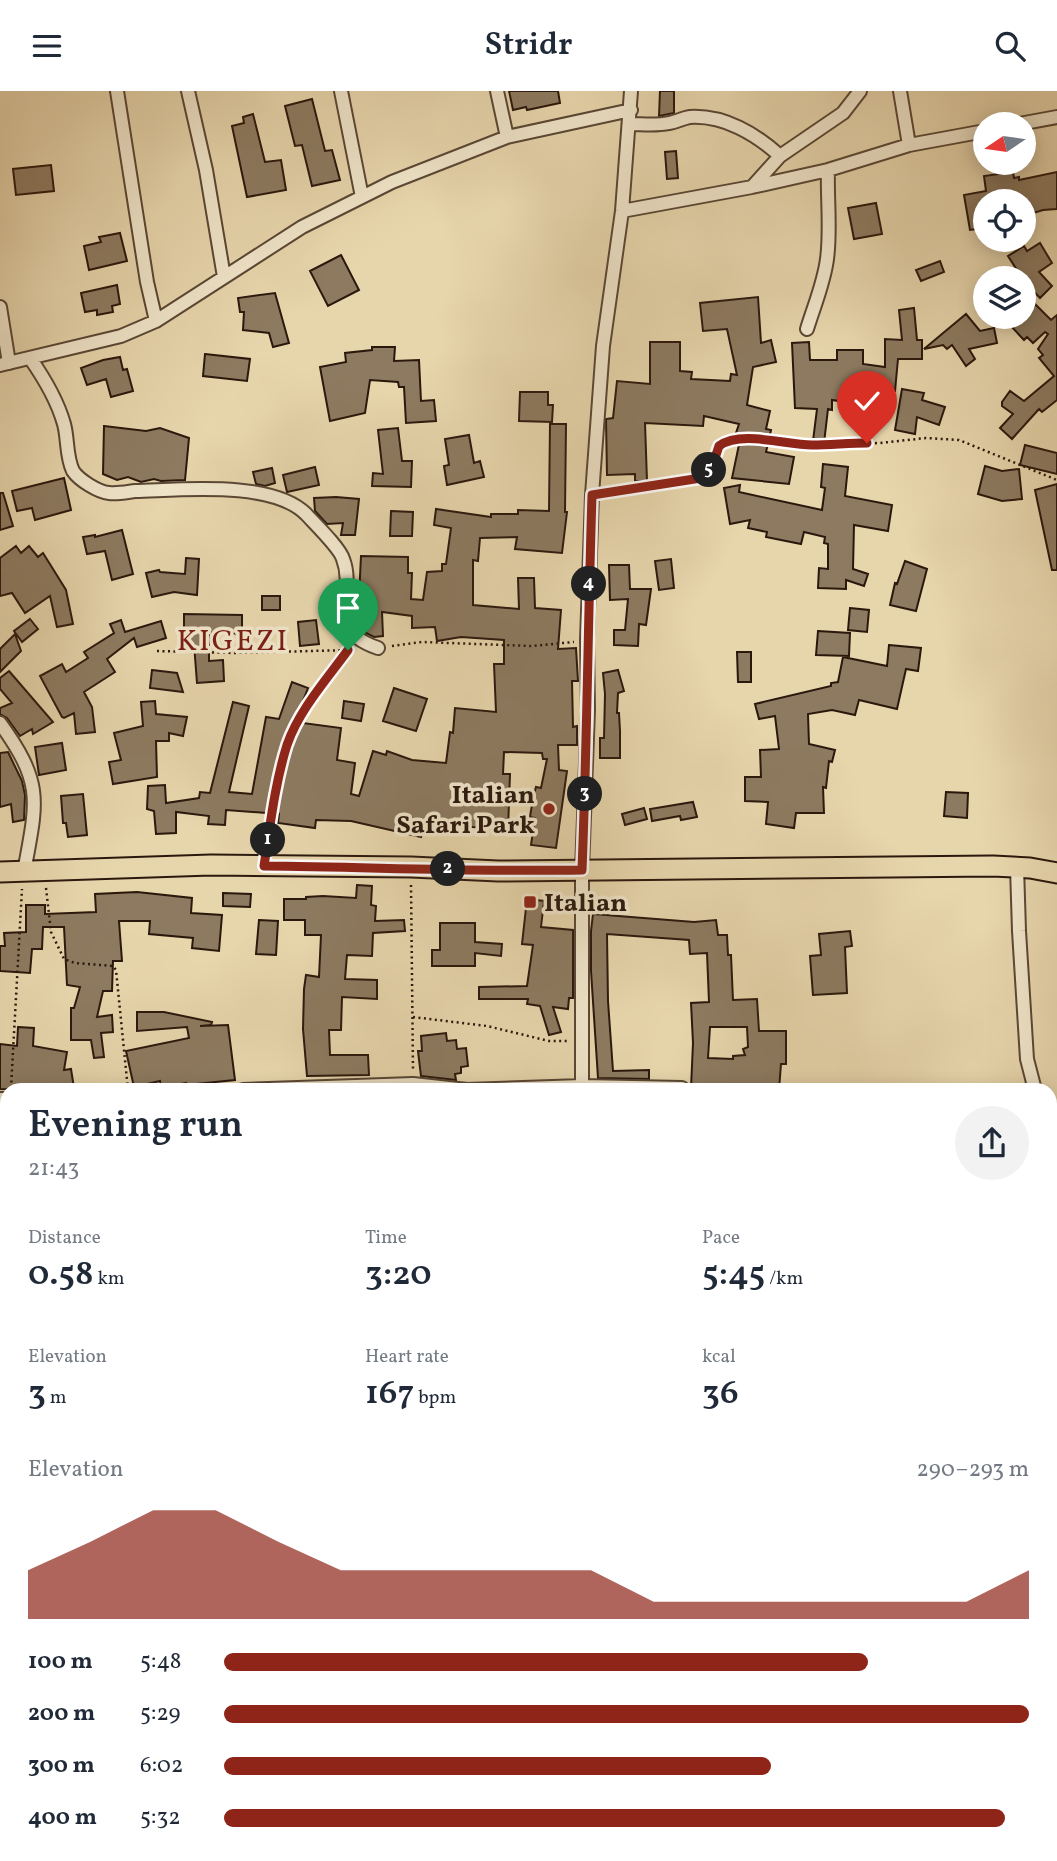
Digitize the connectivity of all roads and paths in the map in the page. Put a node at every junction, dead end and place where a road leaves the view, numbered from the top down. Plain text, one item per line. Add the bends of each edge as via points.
1 (117, 91) edge
2 (188, 91) edge
3 (341, 91) edge
4 (497, 91) edge
5 (631, 91) edge
6 (860, 91) edge
7 (900, 91) edge
8 (631, 110) junction
9 (1057, 117) edge
10 (1036, 121) edge
11 (629, 124) junction
12 (973, 133) edge
13 (507, 137) junction
14 (909, 145) junction
15 (780, 156) junction
16 (828, 170) junction
17 (751, 187) junction
18 (362, 197) junction
19 (622, 211) junction
20 (225, 277) junction
21 (0, 307) edge
22 (156, 321) junction
23 (807, 329) dead end
24 (30, 358) junction
25 (5, 363) edge
26 (1057, 480) edge
27 (592, 495) junction
28 (378, 648) dead end
29 (348, 650) dead end
30 (0, 723) edge
31 (264, 866) junction
32 (411, 867) junction
33 (1017, 867) junction
34 (582, 870) junction
35 (0, 871) edge
36 (45, 871) junction
37 (24, 872) junction
38 (1057, 873) edge
39 (413, 1017) junction
40 (583, 1041) junction
41 (11, 1083) edge
42 (127, 1083) edge
43 (414, 1083) edge
44 (582, 1083) edge
45 (1033, 1083) edge

1 - 22 street
2 - 20 street
3 - 18 street
4 - 13 street
5 - 8 street
6 - 15 street via 843,113
7 - 14 street
8 - 11 street
8 - 13 street
9 - 10 street
11 - 15 street via 713,119 748,133
11 - 19 street
12 - 14 street
13 - 18 street
14 - 16 street
15 - 17 street
16 - 17 street
16 - 23 street via 827,262
17 - 19 street
18 - 20 street via 302,227
19 - 27 street via 603,346
20 - 22 street
21 - 25 street
22 - 24 street via 121,336
24 - 25 street
24 - 28 street via 57,403 74,471 89,484 108,493 199,488 288,502 304,513 344,558 347,624 355,637
26 - 27 path via 959,440 812,445 749,439 721,444 701,478
27 - 34 street
29 - 31 path via 288,743
30 - 37 street via 30,771 34,789 35,813
31 - 32 main road
31 - 36 main road
32 - 34 main road
32 - 39 path
33 - 34 main road
33 - 38 main road
33 - 45 street via 1027,1059
34 - 40 street
35 - 37 main road
36 - 37 main road
36 - 42 path via 51,932 64,959 116,970
37 - 41 path
39 - 40 path via 487,1026 549,1041
39 - 43 path
40 - 44 street

